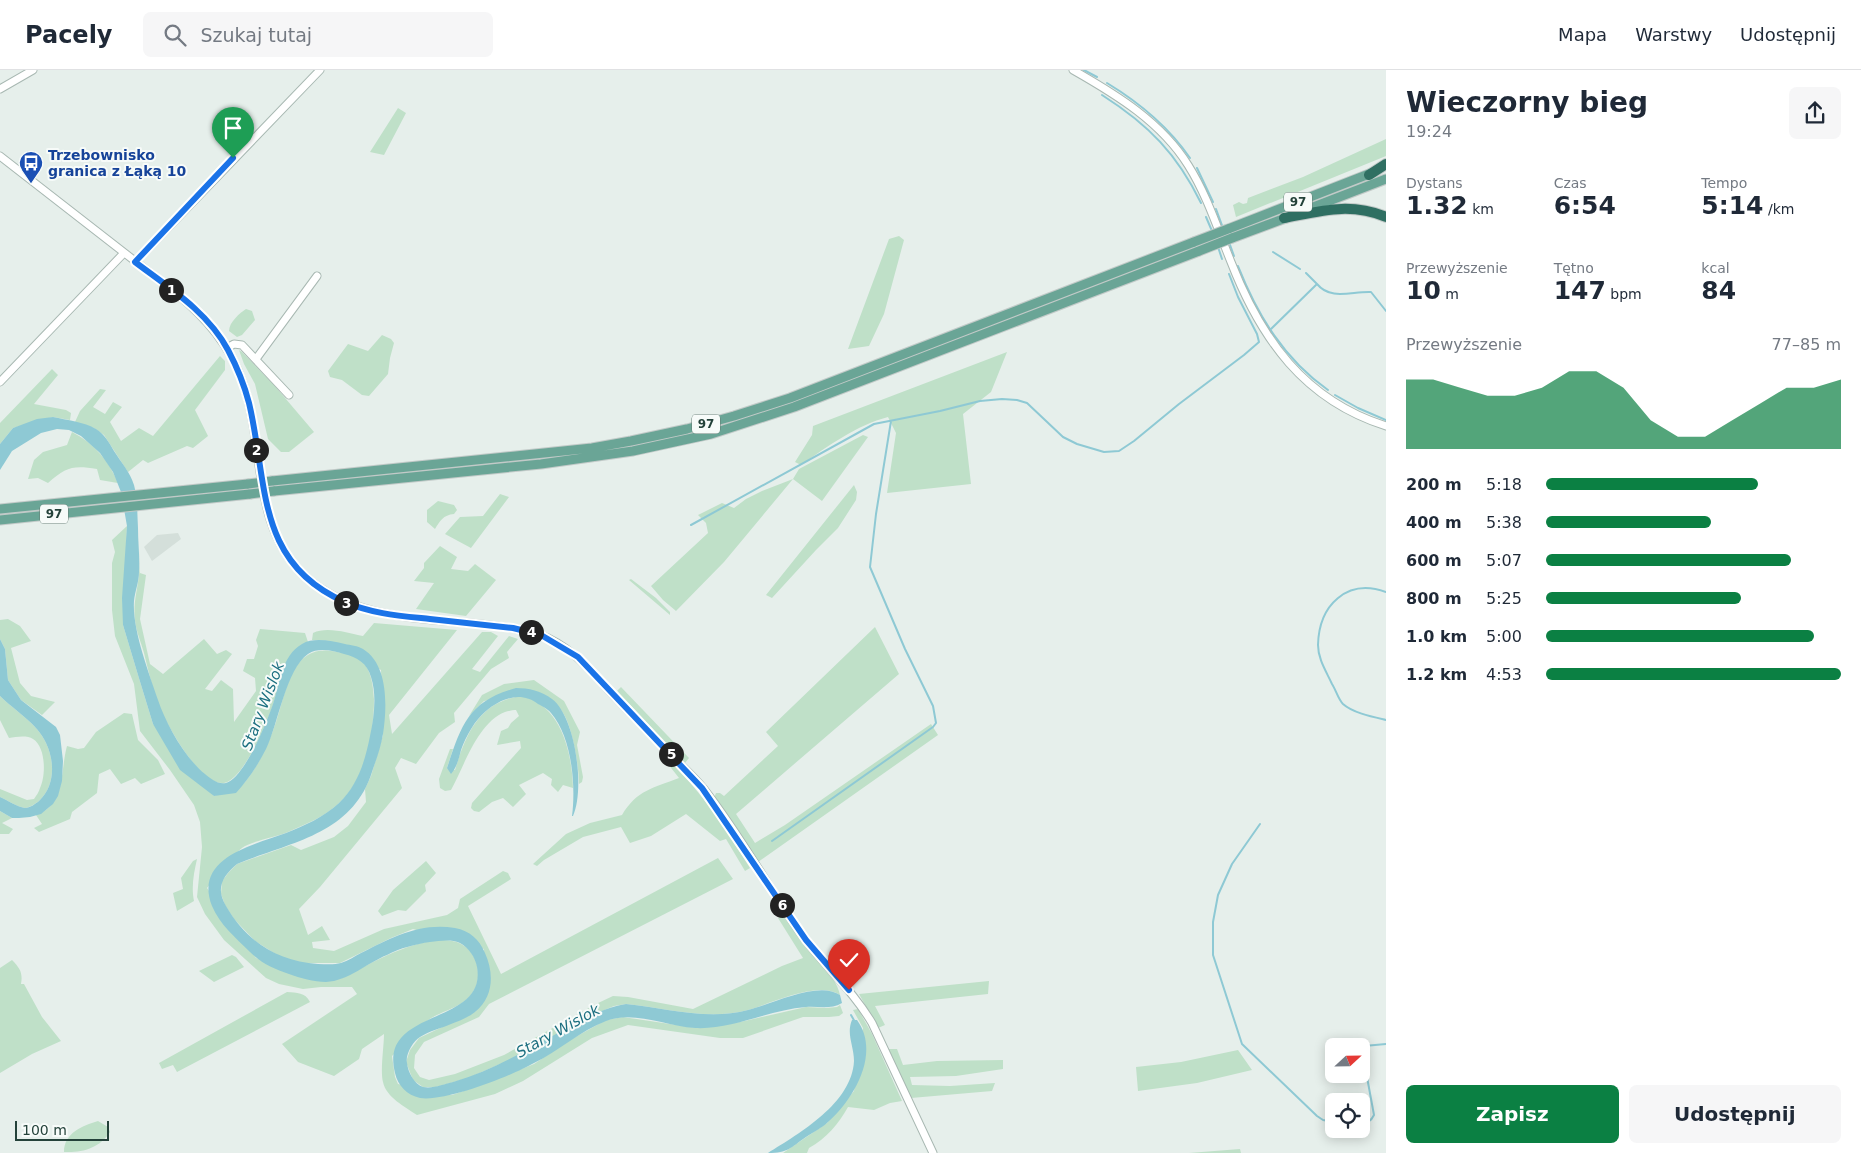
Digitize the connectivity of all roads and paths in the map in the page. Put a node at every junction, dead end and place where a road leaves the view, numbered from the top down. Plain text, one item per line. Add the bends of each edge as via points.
1 (33, 70) edge
2 (320, 70) edge
3 (1073, 70) edge
4 (0, 89) edge
5 (0, 156) edge
6 (1386, 164) edge
7 (1386, 168) edge
8 (1369, 174) junction
9 (1386, 179) edge
10 (1386, 217) edge
11 (1284, 218) junction
12 (124, 253) junction
13 (135, 262) junction
14 (317, 276) dead end
15 (227, 348) junction
16 (256, 359) junction
17 (0, 382) edge
18 (289, 395) dead end
19 (1386, 426) edge
20 (0, 509) edge
21 (0, 520) edge
22 (933, 1153) edge

1 - 4 street
2 - 13 street
3 - 19 street via 1144,116 1188,165 1205,197 1255,318 1284,358 1305,380 1333,401 1362,418
5 - 12 street
6 - 8 highway
7 - 8 main road, 97
8 - 20 main road, 97, bridge via 790,398 707,424 592,448
9 - 11 main road, 97
10 - 11 highway via 1368,210 1344,208
11 - 21 main road, 97, bridge via 794,407 690,439 593,458
12 - 13 street
12 - 17 street
13 - 15 street via 197,311
14 - 16 street
15 - 16 street via 234,344 242,345
15 - 22 street via 248,401 268,514 275,534 292,562 328,594 366,610 528,631 566,648 587,665 702,788 806,940 864,1009
16 - 18 street

